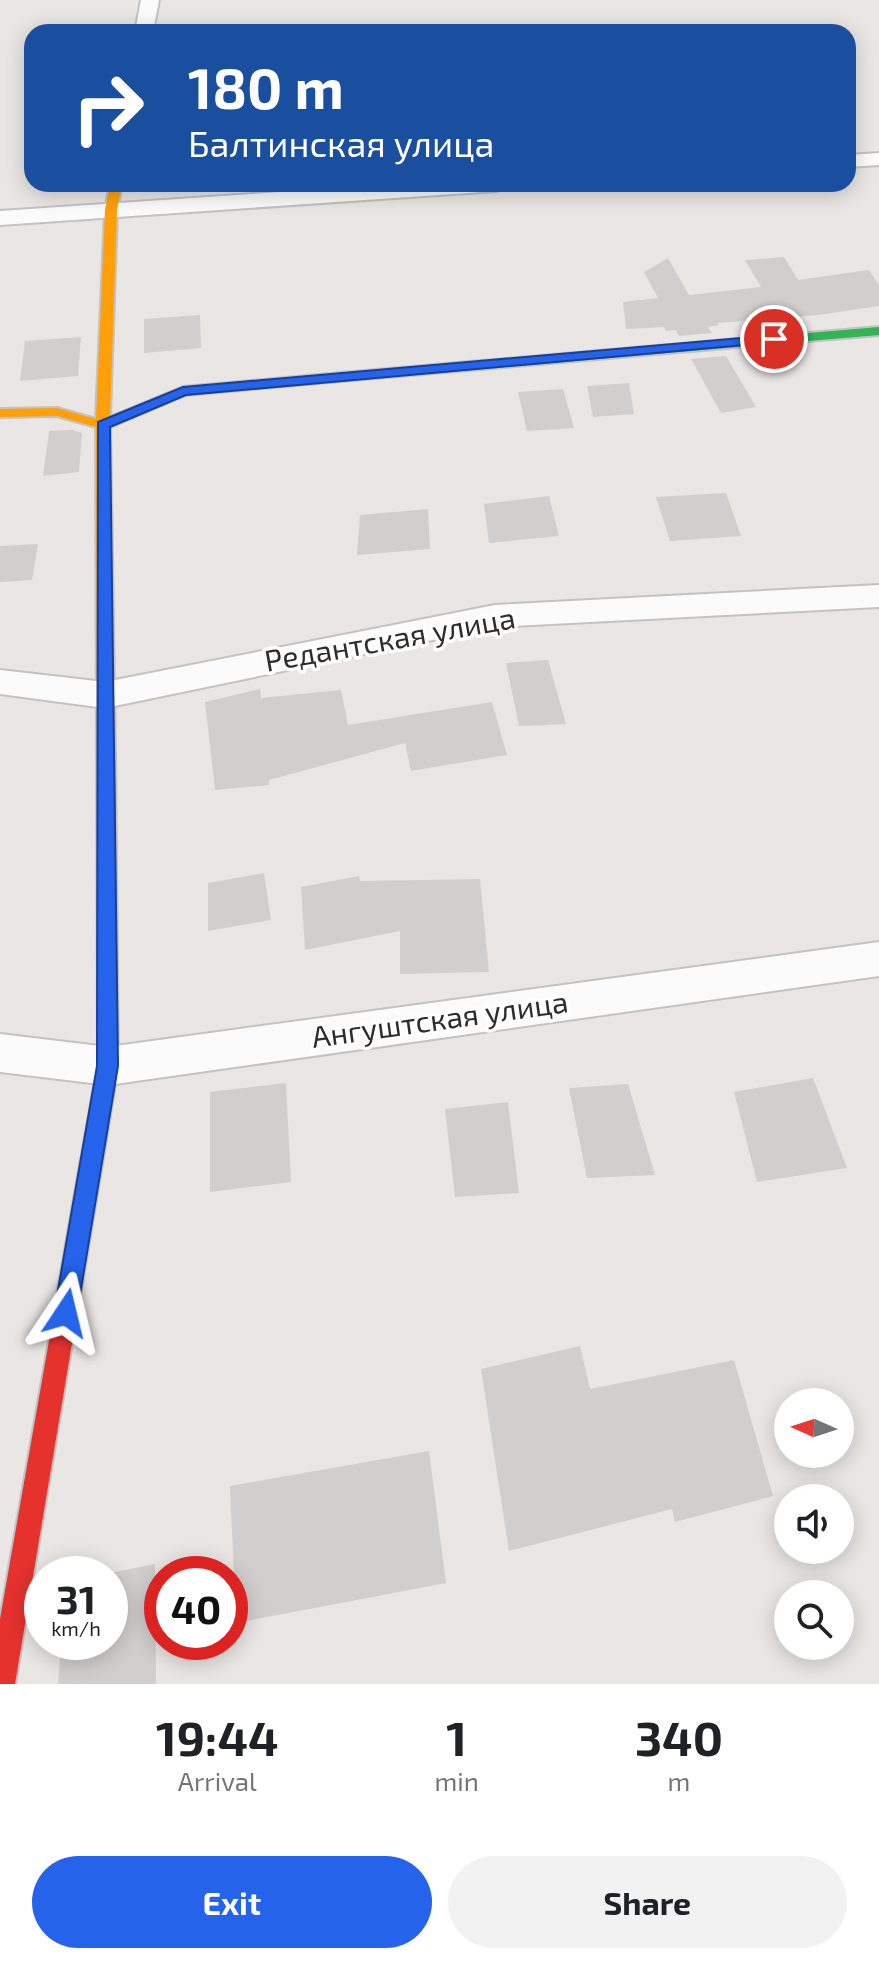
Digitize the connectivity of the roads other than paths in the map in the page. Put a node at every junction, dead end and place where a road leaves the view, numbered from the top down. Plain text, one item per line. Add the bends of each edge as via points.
1 (150, 0) edge
2 (146, 24) edge
3 (879, 159) edge
4 (856, 160) edge
5 (114, 192) edge
6 (378, 192) edge
7 (111, 210) junction
8 (0, 218) edge
9 (879, 331) edge
10 (0, 413) edge
11 (103, 425) junction
12 (879, 596) edge
13 (0, 682) edge
14 (105, 695) junction
15 (879, 959) edge
16 (0, 1053) edge
17 (108, 1066) junction
18 (2, 1684) edge

1 - 2 street
3 - 4 street
5 - 7 street
6 - 7 street
7 - 8 street
7 - 11 street
9 - 11 street via 183,391
10 - 11 street via 57,412
11 - 14 street
12 - 14 street, Редантская улица via 495,616
13 - 14 street, Редантская улица
14 - 17 street
15 - 17 street, Ангуштская улица
16 - 17 street, Ангуштская улица
17 - 18 street

